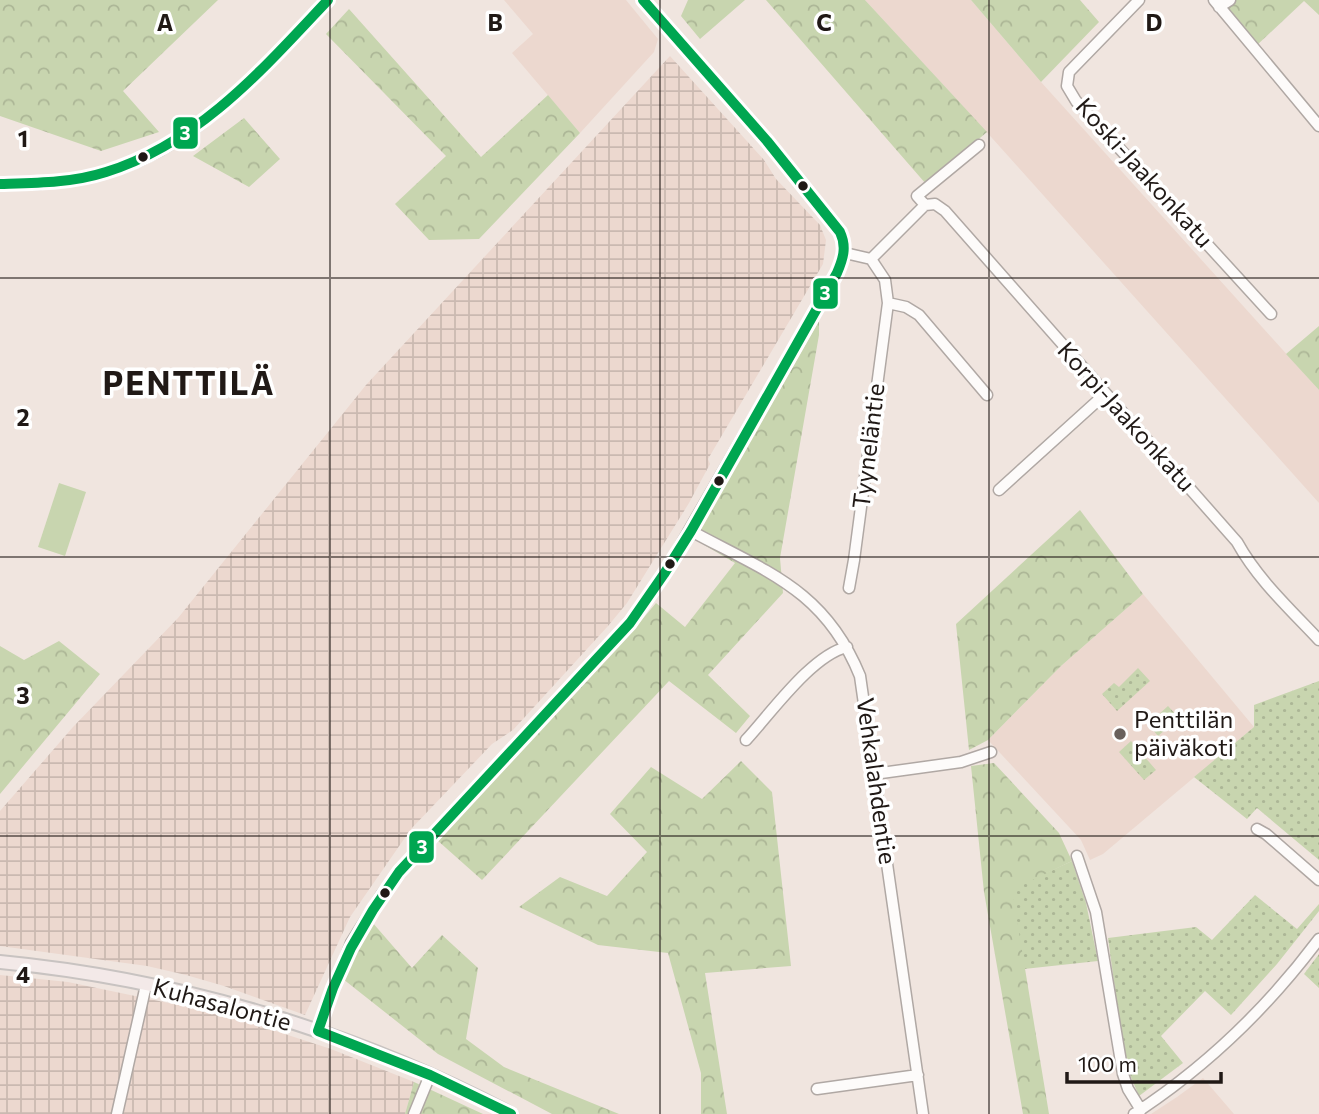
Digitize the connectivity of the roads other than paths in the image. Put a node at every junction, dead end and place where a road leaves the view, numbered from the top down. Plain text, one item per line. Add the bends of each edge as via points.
1 (328, 0) edge
2 (643, 0) edge
3 (1139, 0) edge
4 (1230, 0) edge
5 (1217, 4) edge
6 (1319, 126) edge
7 (979, 145) dead end
8 (0, 184) edge
9 (925, 205) junction
10 (845, 253) junction
11 (871, 258) junction
12 (888, 303) junction
13 (1271, 314) dead end
14 (1105, 394) junction
15 (987, 395) dead end
16 (999, 490) dead end
17 (691, 531) junction
18 (849, 588) dead end
19 (1319, 640) edge
20 (847, 647) junction
21 (746, 740) dead end
22 (990, 752) dead end
23 (874, 774) junction
24 (1257, 829) dead end
25 (1077, 856) dead end
26 (1319, 880) edge
27 (1319, 939) edge
28 (0, 962) edge
29 (146, 985) junction
30 (317, 1031) junction
31 (430, 1075) junction
32 (918, 1075) junction
33 (817, 1089) dead end
34 (1138, 1112) edge
35 (117, 1114) edge
36 (414, 1114) edge
37 (511, 1114) edge
38 (923, 1114) edge

1 - 8 street via 233,98 176,143 106,173 61,182
2 - 10 street via 832,222 843,237
3 - 13 street, Koski-Jaakonkatu via 1069,72 1067,86
4 - 5 street
5 - 6 street
7 - 9 street via 917,196
9 - 11 street
9 - 14 street, Korpi-Jaakonkatu via 935,204 945,211
10 - 11 street
10 - 17 street
11 - 12 street via 885,280
12 - 15 street via 919,315
12 - 18 street, Tyyneläntie
14 - 16 street
14 - 19 street, Korpi-Jaakonkatu
17 - 20 street, Vehkalahdentie via 803,594 832,623
17 - 30 street via 630,623 382,894 351,943
20 - 21 street via 833,650 810,670
20 - 23 street, Vehkalahdentie via 860,676
22 - 23 street via 961,762
23 - 32 street, Vehkalahdentie
24 - 26 street
25 - 34 street via 1097,912 1119,1061
27 - 34 street via 1237,1032
28 - 29 main road, Kuhasalontie
29 - 30 main road, Kuhasalontie via 224,1002
29 - 35 street
30 - 31 main road, Kuhasalontie
31 - 36 street
31 - 37 main road, Kuhasalontie
32 - 33 street
32 - 38 street, Vehkalahdentie

